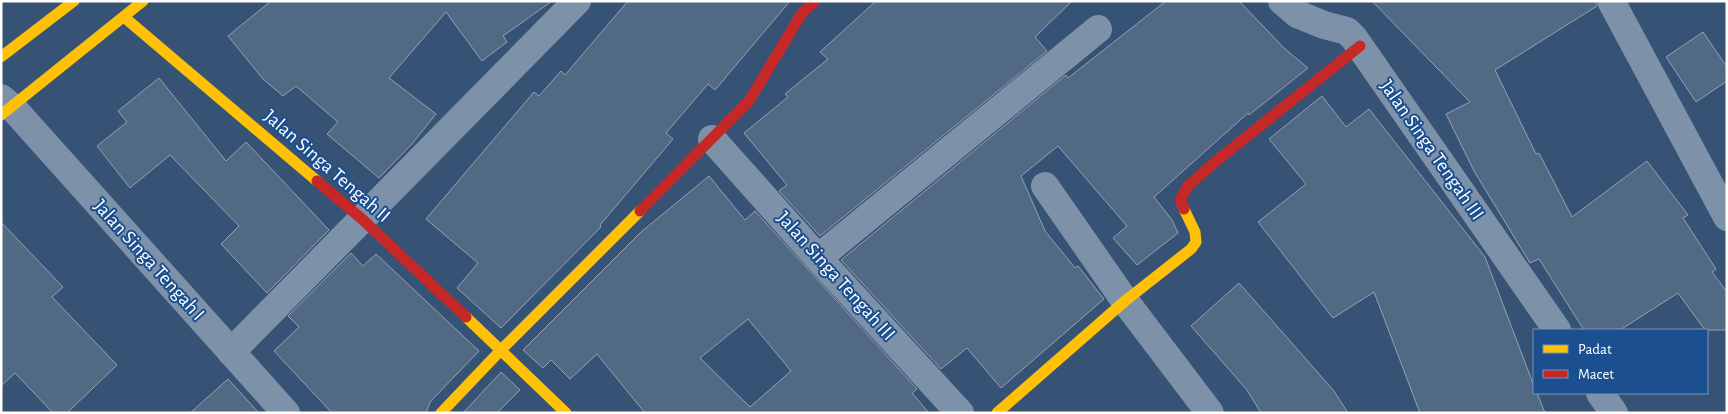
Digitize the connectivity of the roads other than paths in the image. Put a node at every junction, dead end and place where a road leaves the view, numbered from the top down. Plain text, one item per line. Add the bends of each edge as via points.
1 (74, 1) edge
2 (143, 1) edge
3 (577, 1) edge
4 (815, 1) edge
5 (1282, 1) edge
6 (1611, 1) edge
7 (124, 17) junction
8 (1098, 29) dead end
9 (1360, 46) junction
10 (1, 57) edge
11 (5, 107) edge
12 (712, 139) junction
13 (1046, 186) dead end
14 (1727, 217) edge
15 (362, 219) junction
16 (818, 258) junction
17 (1125, 300) junction
18 (1555, 329) edge
19 (501, 350) junction
20 (231, 352) junction
21 (1601, 394) edge
22 (286, 413) edge
23 (441, 413) edge
24 (566, 413) edge
25 (960, 413) edge
26 (998, 413) edge
27 (1210, 413) edge
28 (1614, 413) edge

1 - 10 street
2 - 7 street
3 - 15 street
4 - 12 street via 802,13 749,101
5 - 9 street, Jalan Singa Tengah III via 1297,14 1347,30
6 - 14 street
7 - 11 street
7 - 15 street, Jalan Singa Tengah II
8 - 16 street
9 - 17 street via 1188,186 1180,200 1196,242
9 - 18 street, Jalan Singa Tengah III
11 - 20 street, Jalan Singa Tengah I
12 - 16 street, Jalan Singa Tengah III
12 - 19 street
13 - 17 street
15 - 19 street, Jalan Singa Tengah II
15 - 20 street
16 - 25 street, Jalan Singa Tengah III
17 - 26 street
17 - 27 street
19 - 23 street
19 - 24 street, Jalan Singa Tengah II
20 - 22 street, Jalan Singa Tengah I
21 - 28 street

